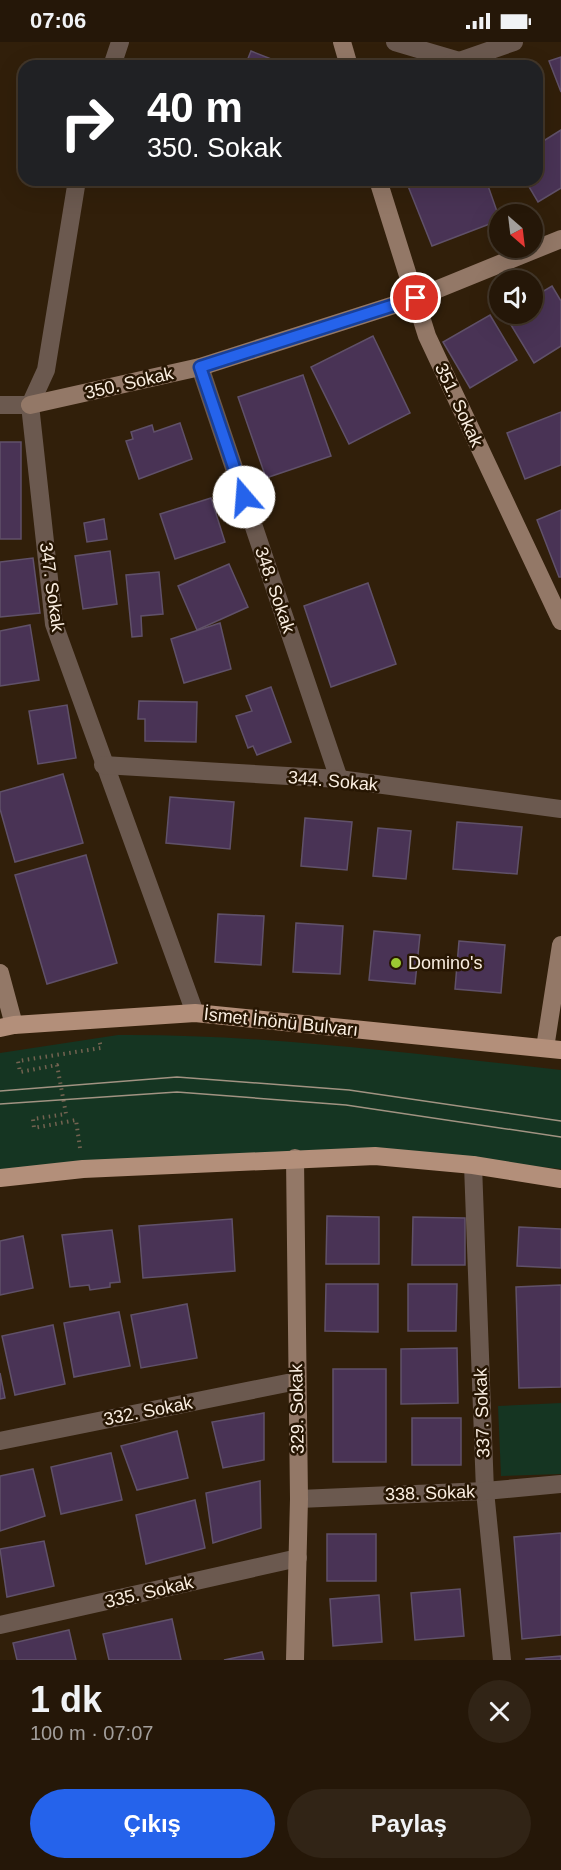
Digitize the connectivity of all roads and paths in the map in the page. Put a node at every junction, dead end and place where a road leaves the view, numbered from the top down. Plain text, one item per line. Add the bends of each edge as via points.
1 (120, 42) edge
2 (342, 42) edge
3 (395, 42) edge
4 (514, 42) edge
5 (114, 60) edge
6 (347, 60) edge
7 (444, 60) edge
8 (461, 60) edge
9 (76, 186) edge
10 (380, 186) edge
11 (561, 239) edge
12 (416, 298) junction
13 (200, 367) junction
14 (0, 405) edge
15 (30, 405) junction
16 (561, 621) edge
17 (103, 765) junction
18 (339, 779) junction
19 (561, 809) edge
20 (561, 945) edge
21 (0, 973) edge
22 (195, 1013) junction
23 (7, 1027) edge
24 (553, 1049) edge
25 (66, 1053) dead end
26 (295, 1158) junction
27 (472, 1165) junction
28 (83, 1169) junction
29 (0, 1178) edge
30 (561, 1179) edge
31 (297, 1381) junction
32 (0, 1441) edge
33 (561, 1484) edge
34 (485, 1491) junction
35 (299, 1499) junction
36 (298, 1558) junction
37 (0, 1625) edge
38 (295, 1660) edge
39 (502, 1660) edge

1 - 5 street
2 - 6 street
3 - 7 street
4 - 8 street
9 - 15 street via 46,370
10 - 12 street, 351. Sokak
11 - 12 street, 350. Sokak
12 - 13 street, 350. Sokak
12 - 16 street, 351. Sokak via 427,336
13 - 15 street, 350. Sokak
13 - 18 street, 348. Sokak
14 - 15 street, 350. Sokak
15 - 17 street, 347. Sokak via 54,624
17 - 18 street, 344. Sokak
17 - 22 street, 347. Sokak
18 - 19 street, 344. Sokak
20 - 24 street
21 - 23 street
22 - 23 main road, İsmet İnönü Bulvarı
22 - 24 main road, İsmet İnönü Bulvarı
25 - 28 path via 18,1061 20,1072 57,1065 66,1113 33,1119 34,1128 76,1120
26 - 27 main road via 375,1156
26 - 28 main road
26 - 31 street, 329. Sokak
27 - 30 main road
27 - 34 street, 337. Sokak
28 - 29 main road
31 - 32 street, 332. Sokak
31 - 35 street, 329. Sokak
33 - 34 street, 338. Sokak
34 - 35 street, 338. Sokak
34 - 39 street, 337. Sokak
35 - 36 street, 329. Sokak
36 - 37 street, 335. Sokak
36 - 38 street, 329. Sokak

